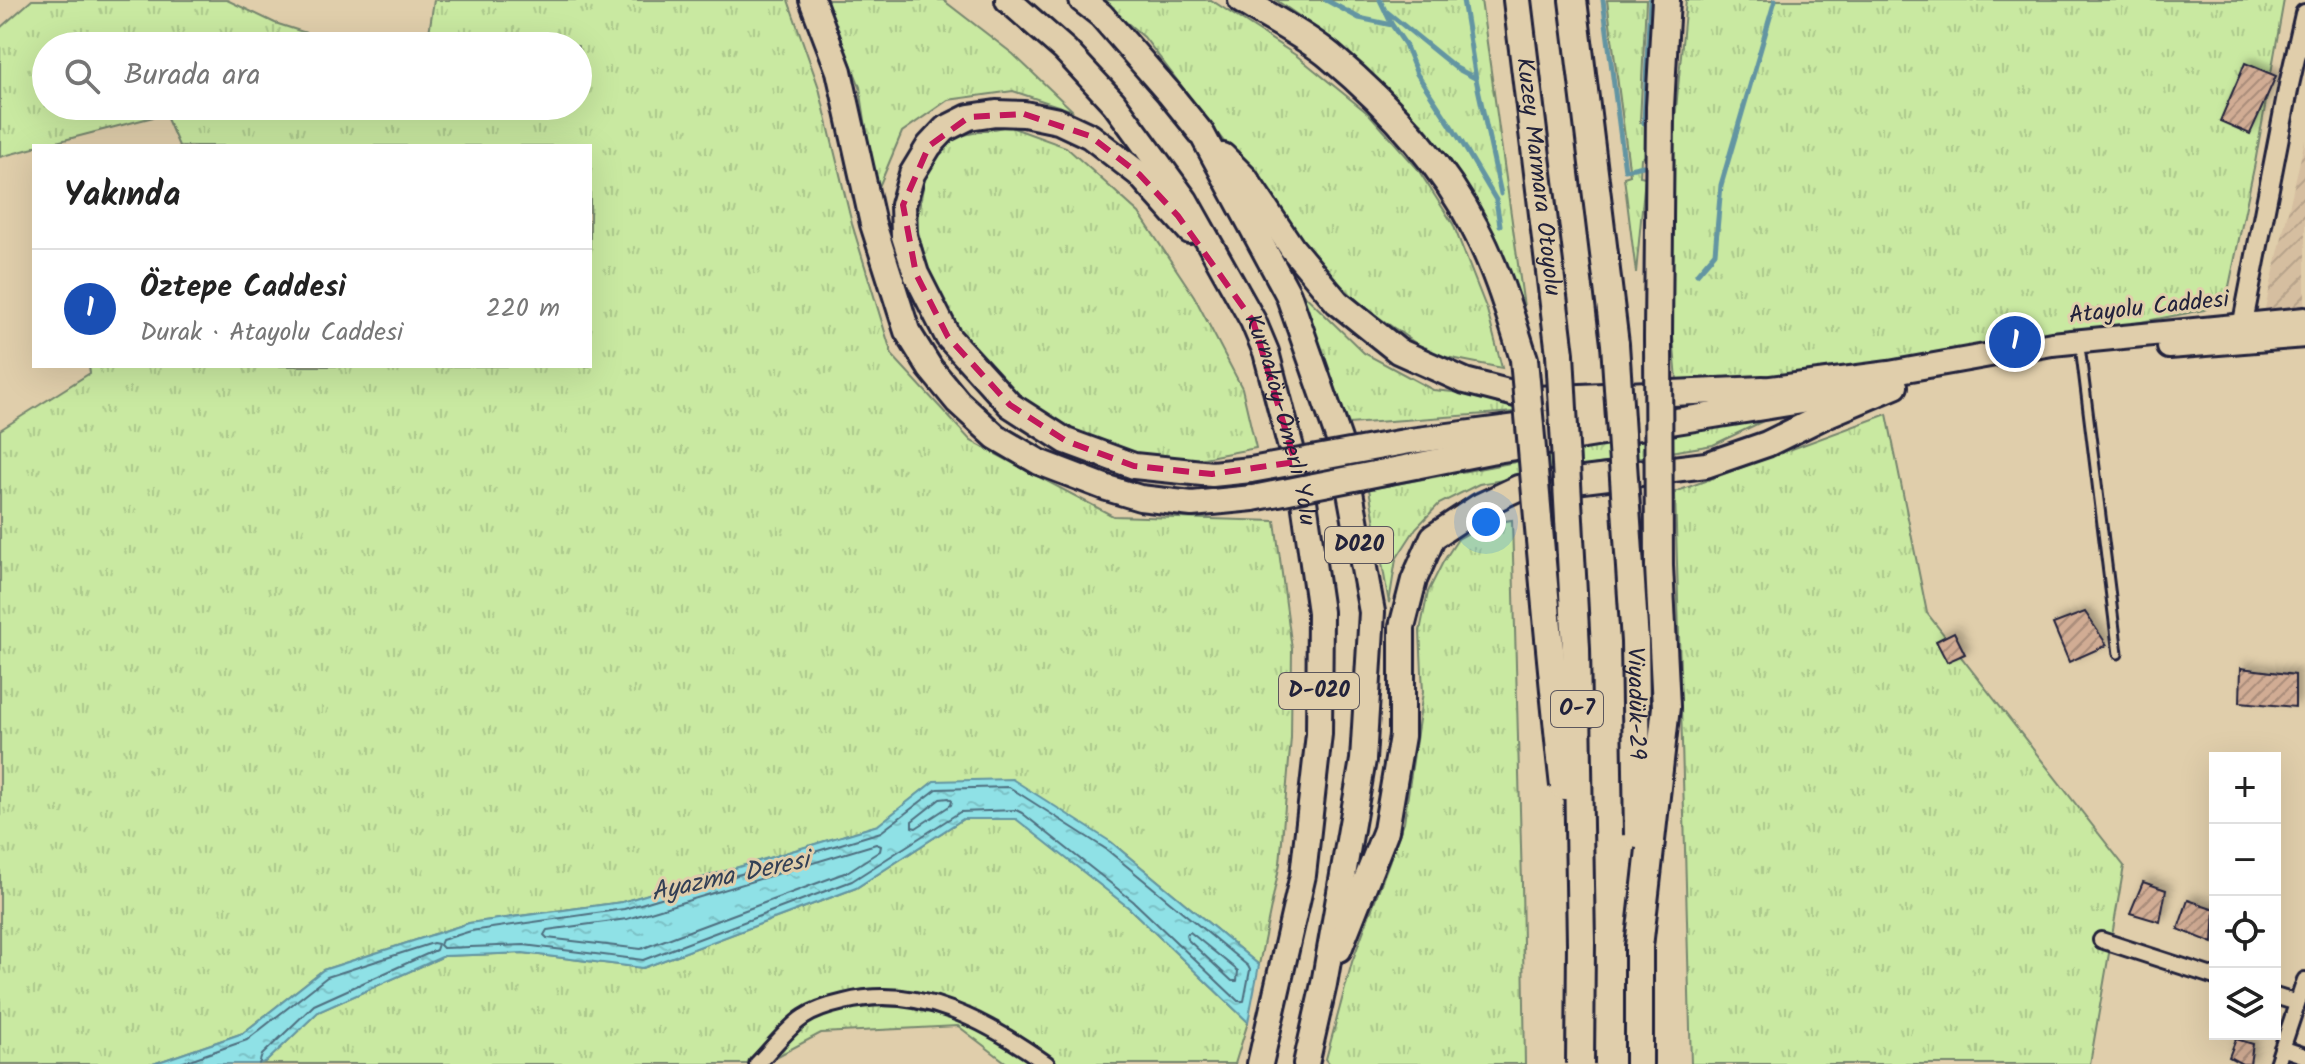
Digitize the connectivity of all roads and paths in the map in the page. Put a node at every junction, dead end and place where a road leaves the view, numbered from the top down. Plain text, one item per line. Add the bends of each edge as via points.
1 (812, 0) edge
2 (1008, 0) edge
3 (1082, 0) edge
4 (1242, 0) edge
5 (1517, 0) edge
6 (1573, 0) edge
7 (1666, 0) edge
8 (2305, 14) edge
9 (1202, 134) junction
10 (2305, 319) edge
11 (1253, 321) junction
12 (2241, 332) junction
13 (2305, 336) edge
14 (2081, 354) junction
15 (1895, 386) junction
16 (1763, 389) junction
17 (2118, 654) dead end
18 (2101, 940) dead end
19 (1581, 943) junction
20 (1639, 947) junction
21 (2209, 975) edge
22 (2305, 980) edge
23 (1324, 984) junction
24 (2281, 998) edge
25 (2297, 1003) junction
26 (2282, 1048) junction
27 (2305, 1056) edge
28 (757, 1064) edge
29 (1047, 1064) edge
30 (1260, 1064) edge
31 (1306, 1064) edge
32 (1580, 1064) edge
33 (1639, 1064) edge
34 (2277, 1064) edge

1 - 15 highway, bridge via 839,71 873,224 907,331 958,402 996,437 1039,462 1097,484 1140,498 1192,504 1253,498 1490,451
2 - 11 highway, Kurnaköy-Ömerli Yolu via 1114,103 1185,200
3 - 9 highway, Kurnaköy-Ömerli Yolu / D020 via 1101,15
4 - 19 highway, bridge via 1328,54 1423,148 1476,229 1504,294 1524,359
5 - 19 highway, Kuzey Marmara Otoyolu / O-7, bridge via 1560,354 1576,648
6 - 20 highway, Viyadük-29 / O-7, bridge via 1615,344 1635,642
7 - 20 highway, bridge via 1658,338 1666,707
8 - 12 street
9 - 16 highway via 1245,178 1337,302 1398,351 1465,381 1535,399
9 - 23 highway, Kurnaköy-Ömerli Yolu / D020 via 1293,308 1342,448 1372,612 1363,760
10 - 12 main road, Atayolu Caddesi
11 - 16 highway, bridge via 1178,216 1139,174 1090,136 1058,121 1024,114 969,117 945,129 912,174 903,205 904,236 916,274 948,337 1010,405 1066,441 1134,466 1212,474 1251,470
11 - 30 highway, Kurnaköy-Ömerli Yolu / D-020 via 1303,494 1320,612 1319,734 1303,875
12 - 13 main road, Atayolu Caddesi
12 - 14 main road, Atayolu Caddesi
12 - 16 main road, Atayolu Caddesi via 2052,344
14 - 15 main road, Atayolu Caddesi
14 - 17 lane
15 - 23 highway via 1767,444 1706,465 1518,488 1433,537 1402,627 1402,736 1386,830
18 - 21 street
19 - 32 highway, O-7, bridge
20 - 33 highway, Viyadük-29 / O-7
22 - 25 street
23 - 31 highway, Kurnaköy-Ömerli Yolu
24 - 25 street
25 - 26 street
26 - 27 street
26 - 34 street
28 - 29 street via 803,1017 859,998 894,996 936,1003 980,1022

